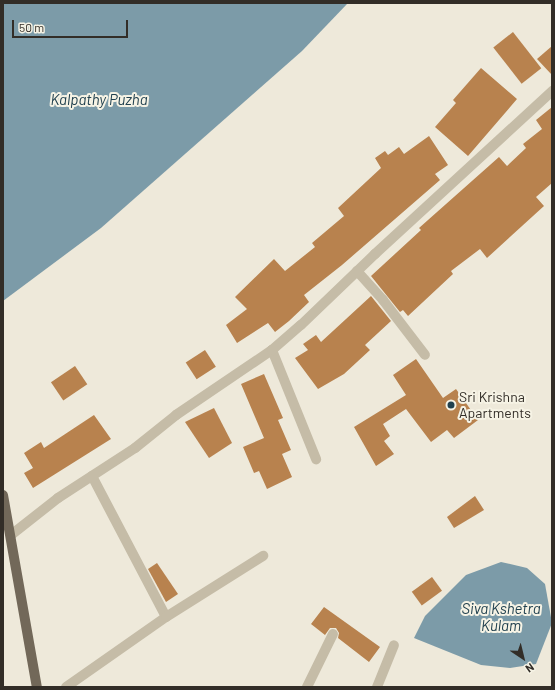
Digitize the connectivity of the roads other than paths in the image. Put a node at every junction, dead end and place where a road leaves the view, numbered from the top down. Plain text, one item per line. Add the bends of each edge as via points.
1 (552, 90) edge
2 (357, 271) junction
3 (272, 350) junction
4 (425, 355) dead end
5 (316, 459) dead end
6 (92, 476) junction
7 (3, 494) edge
8 (11, 536) junction
9 (263, 556) dead end
10 (166, 617) junction
11 (333, 634) dead end
12 (394, 645) dead end
13 (37, 687) edge
14 (66, 687) edge
15 (308, 687) edge
16 (377, 687) edge

1 - 2 street
2 - 3 street via 301,326
2 - 4 street
3 - 5 street
3 - 6 street
6 - 8 street via 58,498
6 - 10 street
7 - 8 main road
8 - 13 main road
9 - 10 street
10 - 14 street
11 - 15 street
12 - 16 street

